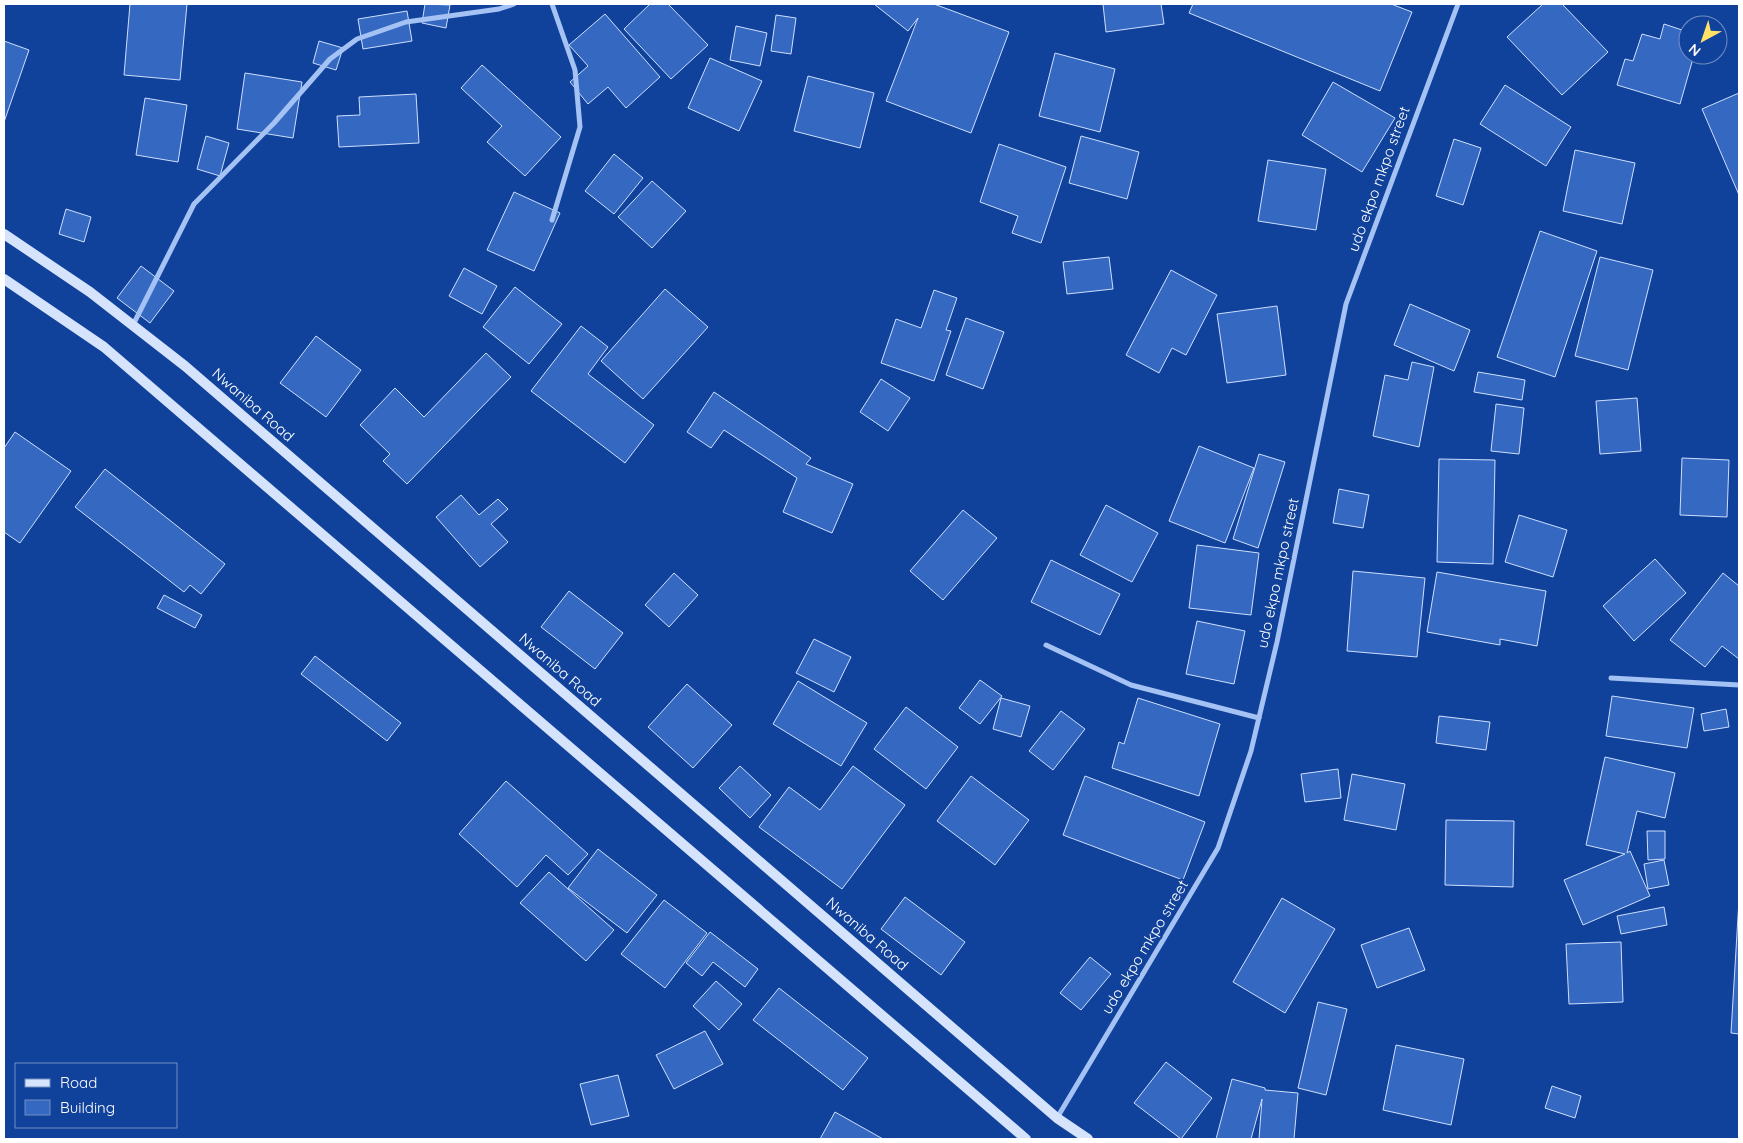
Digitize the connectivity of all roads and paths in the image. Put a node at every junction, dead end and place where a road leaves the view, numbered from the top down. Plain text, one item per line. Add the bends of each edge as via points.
1 (514, 4) edge
2 (552, 4) edge
3 (1458, 4) edge
4 (552, 220) dead end
5 (4, 234) edge
6 (4, 279) edge
7 (133, 326) junction
8 (1046, 645) dead end
9 (1611, 678) dead end
10 (1739, 685) edge
11 (1259, 718) junction
12 (1057, 1118) junction
13 (1026, 1139) edge
14 (1088, 1139) edge

1 - 7 street via 406,22 357,39 330,59 274,123 194,204
2 - 4 street via 575,70 580,127
3 - 11 street, udo ekpo mkpo street via 1346,304
5 - 7 main road, Nwaniba Road via 90,292
6 - 13 main road via 104,347
7 - 12 main road, Nwaniba Road via 192,373
8 - 11 street via 1131,685
9 - 10 street
11 - 12 street, udo ekpo mkpo street via 1218,848
12 - 14 main road, Nwaniba Road

